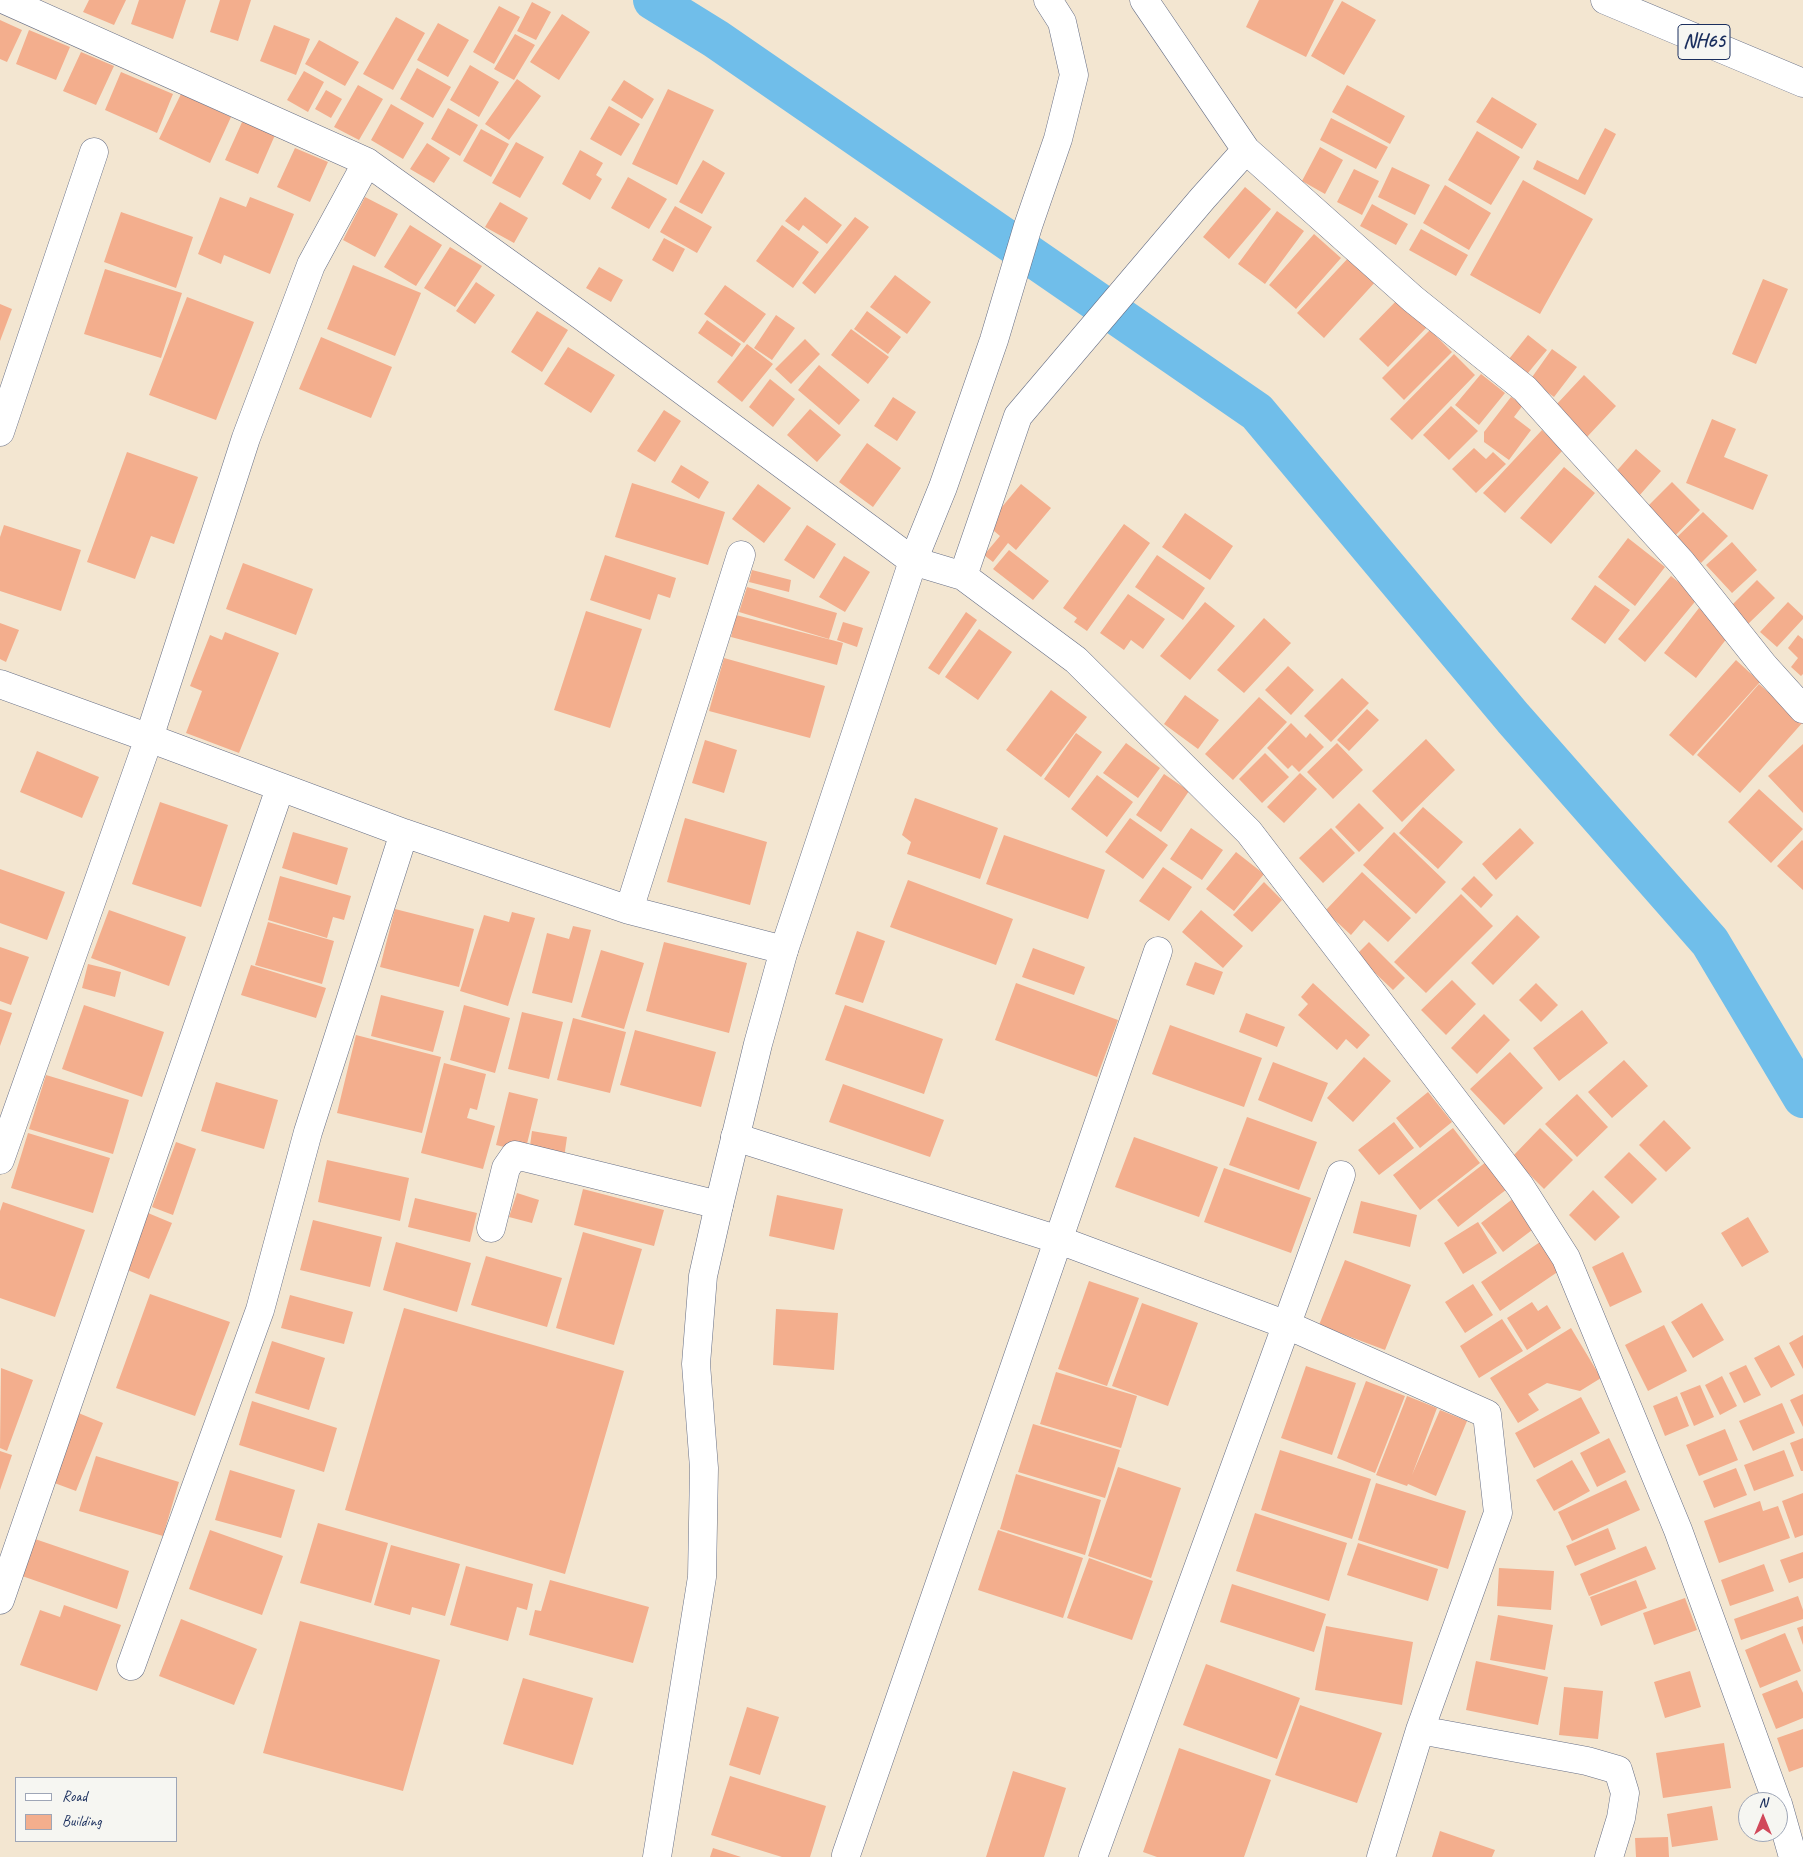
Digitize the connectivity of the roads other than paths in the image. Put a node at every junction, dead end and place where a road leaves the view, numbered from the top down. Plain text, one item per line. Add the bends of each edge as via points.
1 (5, 0) edge
2 (1048, 0) edge
3 (1144, 0) edge
4 (1605, 0) edge
5 (1803, 84) edge
6 (1246, 150) junction
7 (94, 152) dead end
8 (367, 162) junction
9 (0, 432) edge
10 (742, 555) dead end
11 (913, 561) junction
12 (963, 576) junction
13 (0, 684) edge
14 (1803, 709) edge
15 (149, 738) junction
16 (280, 788) junction
17 (404, 834) junction
18 (629, 910) junction
19 (784, 950) junction
20 (1158, 951) dead end
21 (735, 1137) junction
22 (0, 1160) edge
23 (1341, 1175) dead end
24 (718, 1205) junction
25 (491, 1228) dead end
26 (1059, 1240) junction
27 (1286, 1325) junction
28 (0, 1600) edge
29 (131, 1666) dead end
30 (1420, 1730) junction
31 (1774, 1792) edge
32 (1788, 1839) edge
33 (846, 1855) dead end
34 (657, 1857) edge
35 (1093, 1857) edge
36 (1381, 1857) edge
37 (1609, 1857) edge
38 (1793, 1857) edge

1 - 8 main road
2 - 11 main road via 1062,22 1074,75 1058,139 994,340 944,487
3 - 6 main road
4 - 5 main road, NH65
6 - 12 main road via 1018,416
6 - 14 main road via 1412,298 1525,389 1682,564
7 - 9 main road
8 - 11 main road
8 - 15 main road via 308,274 246,438
10 - 18 main road
11 - 12 main road
11 - 19 main road
12 - 31 main road via 1076,660 1248,832 1520,1186 1566,1258 1678,1530
13 - 15 main road
15 - 16 main road
15 - 22 main road
16 - 17 main road
16 - 28 main road
17 - 18 main road
17 - 29 main road via 308,1132 260,1310
18 - 19 main road
19 - 21 main road
20 - 26 main road
21 - 24 main road
21 - 26 main road
23 - 27 main road
24 - 25 main road via 515,1155 506,1168
24 - 34 main road via 704,1276 696,1364 704,1468 702,1577
26 - 27 main road
26 - 33 main road
27 - 30 main road via 1487,1414 1498,1513
27 - 35 main road
30 - 36 main road
30 - 37 main road via 1587,1761 1618,1770 1625,1793
32 - 38 main road

